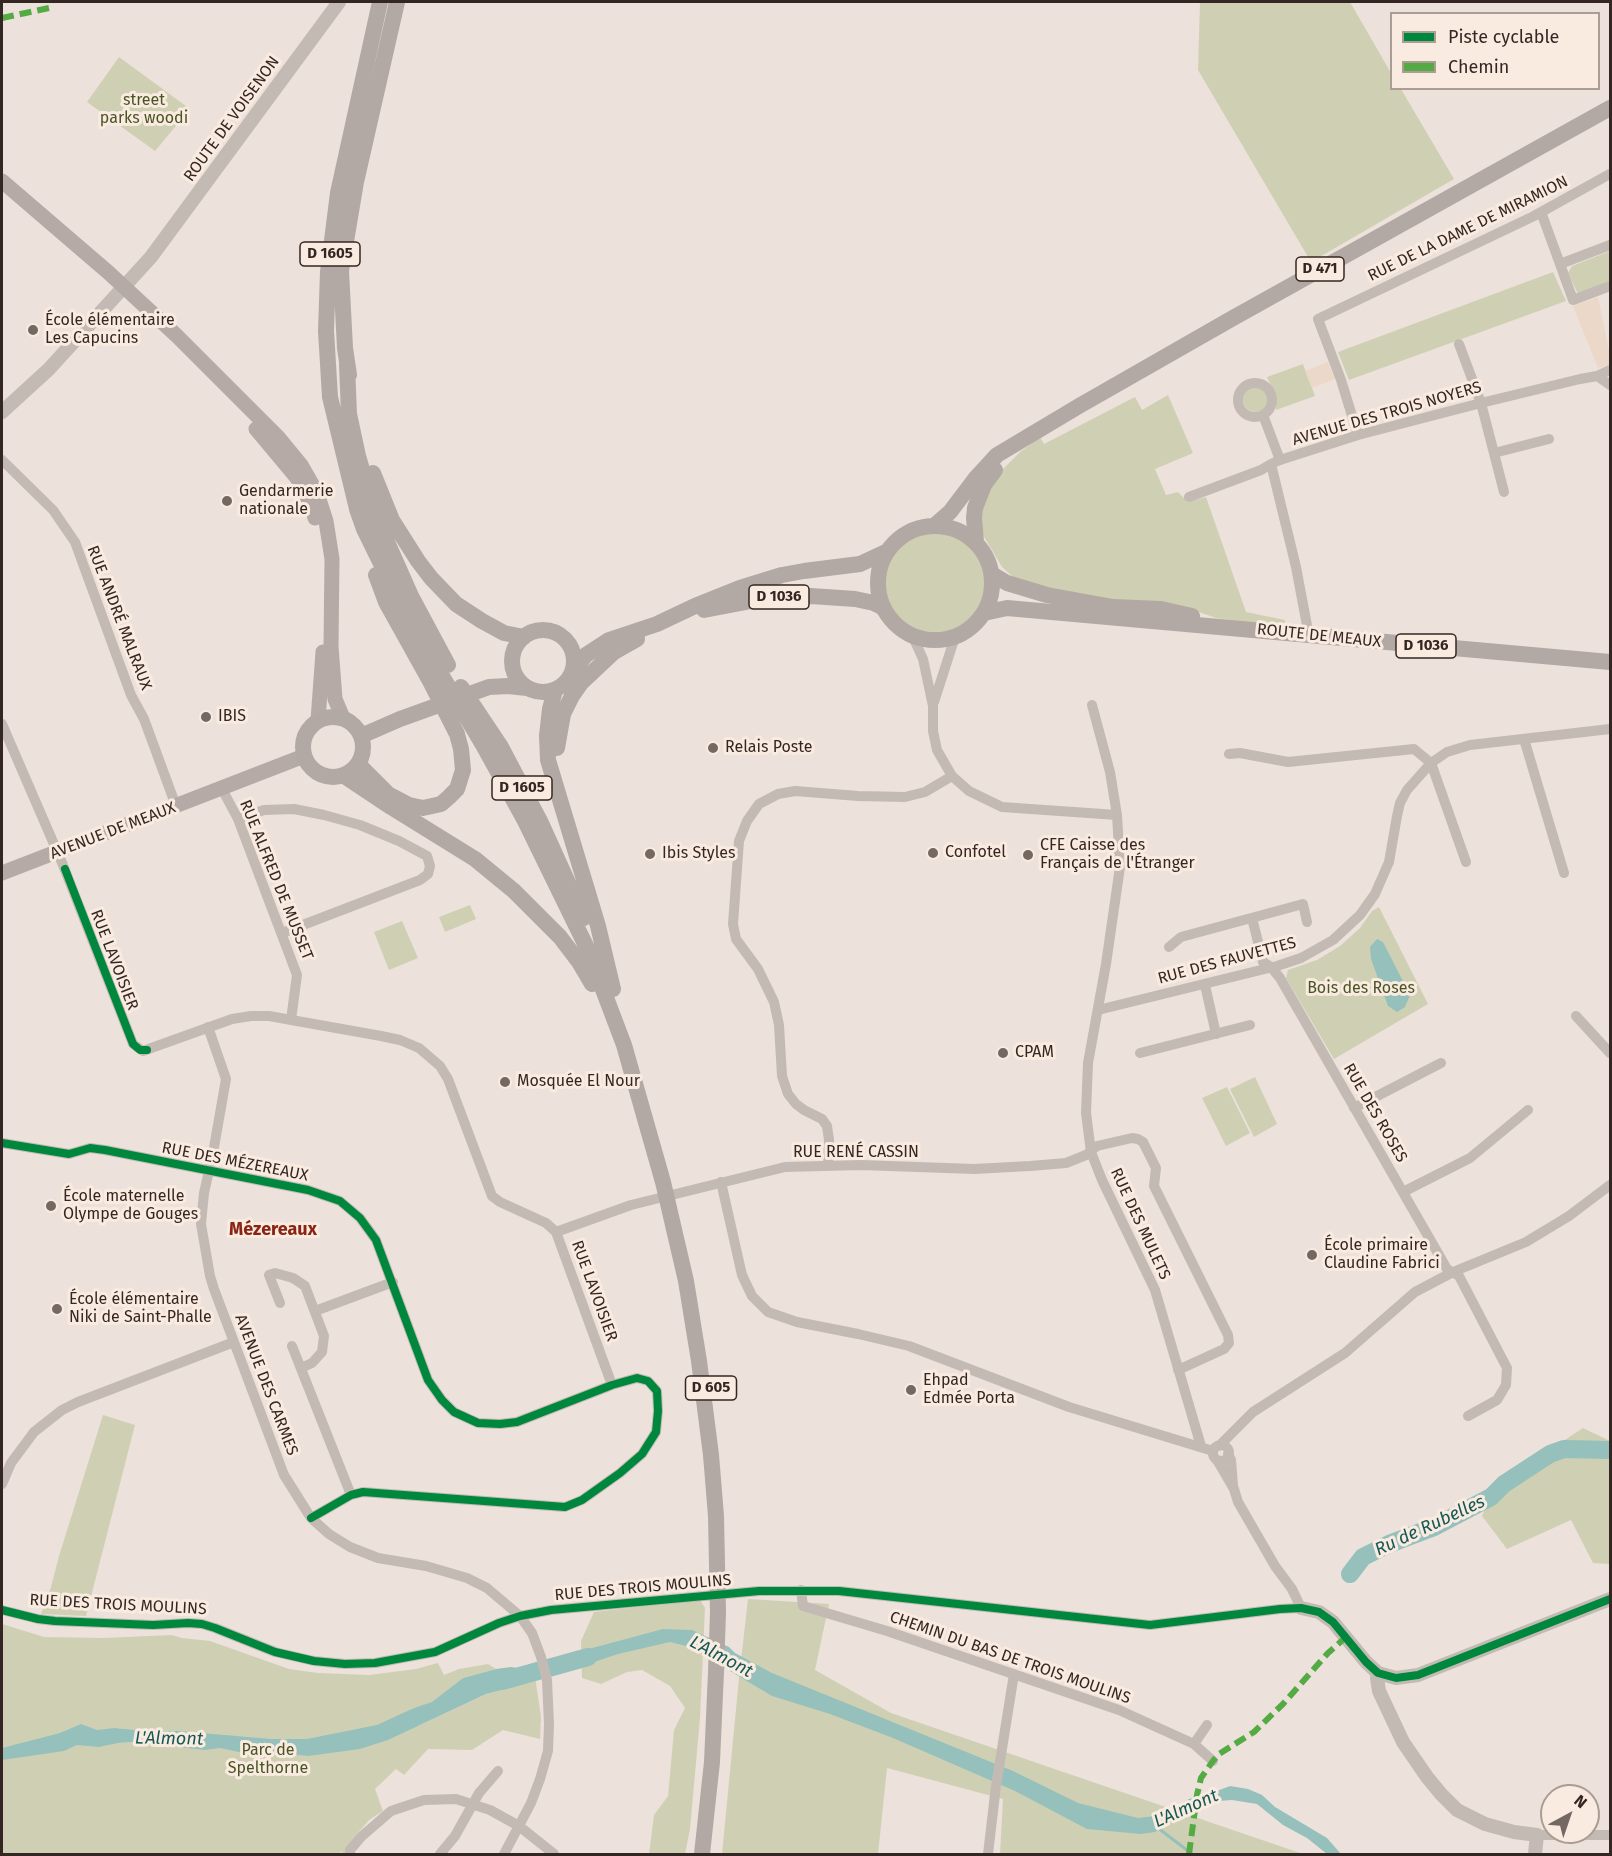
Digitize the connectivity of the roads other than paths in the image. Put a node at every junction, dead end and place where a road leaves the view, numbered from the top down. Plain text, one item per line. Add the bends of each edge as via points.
1 (339, 2) edge
2 (380, 2) edge
3 (397, 2) edge
4 (1611, 108) edge
5 (1611, 174) edge
6 (2, 181) edge
7 (2, 194) edge
8 (1541, 212) junction
9 (1611, 245) edge
10 (1560, 264) junction
11 (1611, 286) edge
12 (1459, 344) dead end
13 (347, 365) junction
14 (1611, 370) edge
15 (1597, 376) junction
16 (1611, 385) edge
17 (1481, 403) junction
18 (2, 412) edge
19 (1263, 415) dead end
20 (1032, 434) junction
21 (1358, 435) junction
22 (1549, 439) dead end
23 (1494, 453) junction
24 (2, 460) edge
25 (1276, 462) junction
26 (1504, 492) dead end
27 (1189, 497) dead end
28 (934, 526) junction
29 (364, 529) junction
30 (976, 542) junction
31 (888, 552) junction
32 (992, 574) junction
33 (884, 608) junction
34 (984, 613) junction
35 (674, 617) junction
36 (657, 624) junction
37 (1242, 629) junction
38 (912, 635) junction
39 (561, 636) junction
40 (1309, 636) junction
41 (524, 637) junction
42 (955, 637) junction
43 (609, 640) junction
44 (513, 654) junction
45 (1611, 662) edge
46 (573, 670) junction
47 (489, 687) junction
48 (527, 688) junction
49 (555, 690) junction
50 (1092, 705) dead end
51 (933, 706) junction
52 (344, 718) junction
53 (318, 720) junction
54 (2, 724) edge
55 (1611, 729) edge
56 (361, 736) junction
57 (1524, 739) junction
58 (1229, 754) dead end
59 (304, 756) junction
60 (1431, 763) junction
61 (358, 764) junction
62 (343, 776) junction
63 (952, 776) junction
64 (223, 788) junction
65 (557, 789) junction
66 (176, 806) junction
67 (1117, 815) junction
68 (238, 819) junction
69 (57, 852) junction
70 (1466, 862) dead end
71 (2, 873) edge
72 (1564, 873) dead end
73 (1252, 918) junction
74 (1307, 922) dead end
75 (282, 933) junction
76 (1169, 946) dead end
77 (1271, 967) junction
78 (1205, 985) junction
79 (614, 989) junction
80 (1098, 1010) junction
81 (1576, 1016) dead end
82 (291, 1020) junction
83 (1250, 1025) dead end
84 (208, 1027) junction
85 (1216, 1034) junction
86 (624, 1045) junction
87 (1140, 1053) dead end
88 (1611, 1053) edge
89 (1440, 1063) dead end
90 (1354, 1108) junction
91 (1528, 1110) dead end
92 (2, 1143) edge
93 (1091, 1152) junction
94 (828, 1166) junction
95 (208, 1172) junction
96 (721, 1182) junction
97 (1611, 1185) edge
98 (1403, 1192) junction
99 (556, 1232) junction
100 (1453, 1272) junction
101 (393, 1282) junction
102 (280, 1303) dead end
103 (315, 1311) junction
104 (234, 1342) junction
105 (292, 1346) dead end
106 (301, 1368) junction
107 (1178, 1370) junction
108 (612, 1385) junction
109 (1468, 1416) dead end
110 (1201, 1446) junction
111 (1221, 1452) junction
112 (2, 1484) edge
113 (351, 1495) junction
114 (311, 1518) junction
115 (721, 1573) junction
116 (801, 1590) junction
117 (1611, 1599) edge
118 (1301, 1608) junction
119 (2, 1610) edge
120 (520, 1616) junction
121 (1378, 1673) junction
122 (1014, 1674) junction
123 (1207, 1725) dead end
124 (718, 1732) junction
125 (1194, 1744) junction
126 (1213, 1761) dead end
127 (498, 1771) dead end
128 (474, 1805) junction
129 (519, 1826) junction
130 (1536, 1835) junction
131 (1611, 1835) edge
132 (350, 1854) edge
133 (440, 1854) edge
134 (504, 1854) edge
135 (554, 1854) edge
136 (702, 1854) edge
137 (710, 1854) edge
138 (988, 1854) edge
139 (1536, 1854) edge

1 - 18 street, ROUTE DE VOISENON via 151,257 49,369
2 - 29 main road, D 1605 via 338,194 328,272 326,331 330,397
3 - 13 main road, D 1605 via 356,182 341,271
4 - 20 main road, D 471
5 - 8 street, RUE DE LA DAME DE MIRAMION
6 - 52 main road via 162,321 301,465 317,493 326,521 332,559 335,699
7 - 53 main road via 141,314 248,420 297,478 312,507 323,552 323,668
8 - 10 street
8 - 21 street, RUE DE LA DAME DE MIRAMION via 1318,319
9 - 10 street
10 - 11 street via 1573,300
12 - 17 street
13 - 41 main road via 375,478 392,519 418,561 456,604 504,633
13 - 79 main road, D 1605 via 358,456 376,517 411,596 453,675 501,747 541,823
14 - 15 street, AVENUE DES TROIS NOYERS
15 - 16 street
15 - 17 street, AVENUE DES TROIS NOYERS
17 - 21 street, AVENUE DES TROIS NOYERS
17 - 23 street
19 - 25 street
20 - 28 main road, D 471 via 988,463 958,503
20 - 30 main road, D 471 via 984,485 975,508
21 - 25 street, AVENUE DES TROIS NOYERS
22 - 23 street
23 - 26 street
24 - 66 street, RUE ANDRÉ MALRAUX via 53,510 75,542
25 - 27 street, AVENUE DES TROIS NOYERS
25 - 40 street
28 - 30 main road via 959,531
28 - 31 main road via 906,533
29 - 61 main road via 367,552 386,602 457,734 463,770 457,789 449,797 441,804 423,808 388,794
29 - 86 main road, D 1605 via 423,644 525,821 588,950
30 - 32 main road
31 - 33 main road via 878,579
31 - 35 main road, D 1036 via 860,564 782,575 740,588
32 - 34 main road via 991,597
32 - 37 main road, ROUTE DE MEAUX / D 1036 via 1007,583 1047,595 1113,607 1161,609
33 - 35 main road, D 1036 via 855,599 788,597 740,602
33 - 38 main road via 894,622
34 - 37 main road, ROUTE DE MEAUX / D 1036 via 1007,608
34 - 42 main road
35 - 36 main road, D 1036
36 - 43 main road, D 1036
36 - 65 main road via 614,652 572,696 558,735
37 - 40 main road, ROUTE DE MEAUX / D 1036
38 - 42 main road via 935,640
38 - 51 street via 923,659
39 - 41 main road via 542,630
39 - 43 main road, D 1036 via 581,641
39 - 46 main road via 573,652
40 - 45 main road, ROUTE DE MEAUX / D 1036
41 - 44 main road
42 - 51 street
43 - 46 main road, D 1036 via 591,651
44 - 47 main road via 500,677
44 - 48 main road via 515,674
46 - 49 main road via 563,686
47 - 48 main road
47 - 56 main road
48 - 49 main road via 545,693
49 - 65 main road via 547,746
50 - 67 street, RUE DES MULETS
51 - 63 street via 937,750
52 - 53 main road
52 - 56 main road
53 - 59 main road via 305,736
54 - 69 street
55 - 57 street
56 - 61 main road via 363,746
57 - 60 street via 1470,745 1447,752
57 - 72 street
58 - 60 street via 1288,762 1414,749
59 - 62 main road via 324,776
59 - 64 main road, AVENUE DE MEAUX
60 - 70 street
60 - 77 street, RUE DES FAUVETTES via 1400,803 1389,862 1375,894 1360,915 1316,950
61 - 62 main road
62 - 86 main road via 474,859 514,891 579,962
63 - 67 street via 969,791 1002,807
63 - 94 street via 925,792 894,798 795,791 778,794 759,804 739,841 733,924 736,939 759,969 774,1002 782,1076 788,1094 827,1126
64 - 66 main road, AVENUE DE MEAUX
64 - 68 street, RUE ALFRED DE MUSSET
65 - 79 main road
66 - 69 main road, AVENUE DE MEAUX
67 - 80 street, RUE DES MULETS via 1120,867
68 - 75 street, RUE ALFRED DE MUSSET
68 - 75 street via 264,810 294,809 360,825 427,856 428,874 420,880
69 - 71 main road, AVENUE DE MEAUX
69 - 84 street, RUE LAVOISIER via 133,1044 143,1051
73 - 74 street via 1303,904
73 - 76 street via 1181,936
73 - 77 street, RUE DES ROSES via 1263,962
75 - 82 street, RUE ALFRED DE MUSSET via 297,975
77 - 78 street, RUE DES FAUVETTES
77 - 90 street, RUE DES ROSES
78 - 80 street, RUE DES FAUVETTES
78 - 85 street
79 - 115 main road, D 605 via 666,1160 708,1362 717,1442
80 - 93 street, RUE DES MULETS via 1086,1097
81 - 88 street
82 - 84 street, RUE LAVOISIER via 251,1016
82 - 99 street, RUE LAVOISIER via 400,1040 429,1056 448,1079 492,1196
83 - 85 street
84 - 95 street, AVENUE DES CARMES via 226,1079
85 - 87 street
86 - 115 main road, D 605 via 663,1182 691,1313 711,1455
89 - 90 street
90 - 98 street, RUE DES ROSES
91 - 98 street via 1470,1158
92 - 95 street, RUE DES MÉZEREAUX via 69,1154 90,1148
93 - 94 street, RUE RENÉ CASSIN via 1066,1163 1019,1167
93 - 107 street, RUE DES MULETS via 1155,1290
93 - 107 street, RUE RENÉ CASSIN via 1096,1146 1132,1138 1143,1142 1156,1168 1154,1186 1228,1335 1229,1343 1224,1349
94 - 96 street, RUE RENÉ CASSIN via 785,1167
95 - 101 street, RUE DES MÉZEREAUX via 308,1190 340,1201 360,1218 376,1240
95 - 104 street, AVENUE DES CARMES via 201,1224 210,1276
96 - 99 street, RUE RENÉ CASSIN via 642,1202
96 - 110 street via 742,1275 752,1296 768,1312 909,1347 1069,1407
97 - 100 street via 1526,1242
98 - 100 street, RUE DES ROSES via 1447,1269
99 - 108 street, RUE LAVOISIER
100 - 109 street, RUE DES ROSES via 1459,1276 1507,1368 1506,1385 1497,1400
100 - 111 street via 1415,1292 1345,1353 1253,1412
101 - 103 street
101 - 108 street, RUE DES MÉZEREAUX via 428,1380 454,1412 478,1423 517,1422
102 - 103 street via 269,1275 275,1273 304,1286
103 - 106 street via 324,1336 322,1352 312,1364
104 - 112 street via 62,1410 34,1432 11,1463
104 - 114 street, AVENUE DES CARMES via 285,1475
105 - 106 street
106 - 113 street
107 - 110 street, RUE DES MULETS
108 - 113 street, RUE DES MÉZEREAUX via 637,1378 648,1381 657,1391 656,1432 642,1454 620,1473 565,1508 363,1492
110 - 111 street
111 - 118 street via 1231,1460 1234,1489 1244,1511
113 - 114 street
114 - 120 street, AVENUE DES CARMES via 350,1547 378,1558 467,1578 487,1588
115 - 124 main road, D 605 via 724,1680
116 - 118 street, RUE DES TROIS MOULINS via 915,1598 1150,1625
116 - 120 street, RUE DES TROIS MOULINS via 550,1610
116 - 122 street, CHEMIN DU BAS DE TROIS MOULINS via 802,1606
117 - 121 street via 1418,1676 1396,1678
118 - 121 street via 1319,1612 1333,1622
119 - 120 street, RUE DES TROIS MOULINS via 55,1621 202,1624 275,1652 345,1664 435,1652
120 - 129 street, AVENUE DES CARMES via 541,1657 547,1680 549,1724 548,1751 540,1779
121 - 130 street via 1380,1691 1403,1742 1441,1794 1457,1810 1485,1824
122 - 125 street, CHEMIN DU BAS DE TROIS MOULINS via 1119,1710
122 - 138 street
123 - 125 street
124 - 136 main road, D 605
124 - 137 main road, D 605 via 718,1783
125 - 126 street, CHEMIN DU BAS DE TROIS MOULINS
127 - 128 street
128 - 129 street
128 - 132 street via 456,1799 424,1800 391,1811 361,1837
128 - 133 street
129 - 134 street, AVENUE DES CARMES
129 - 135 street
130 - 131 street
130 - 139 street

